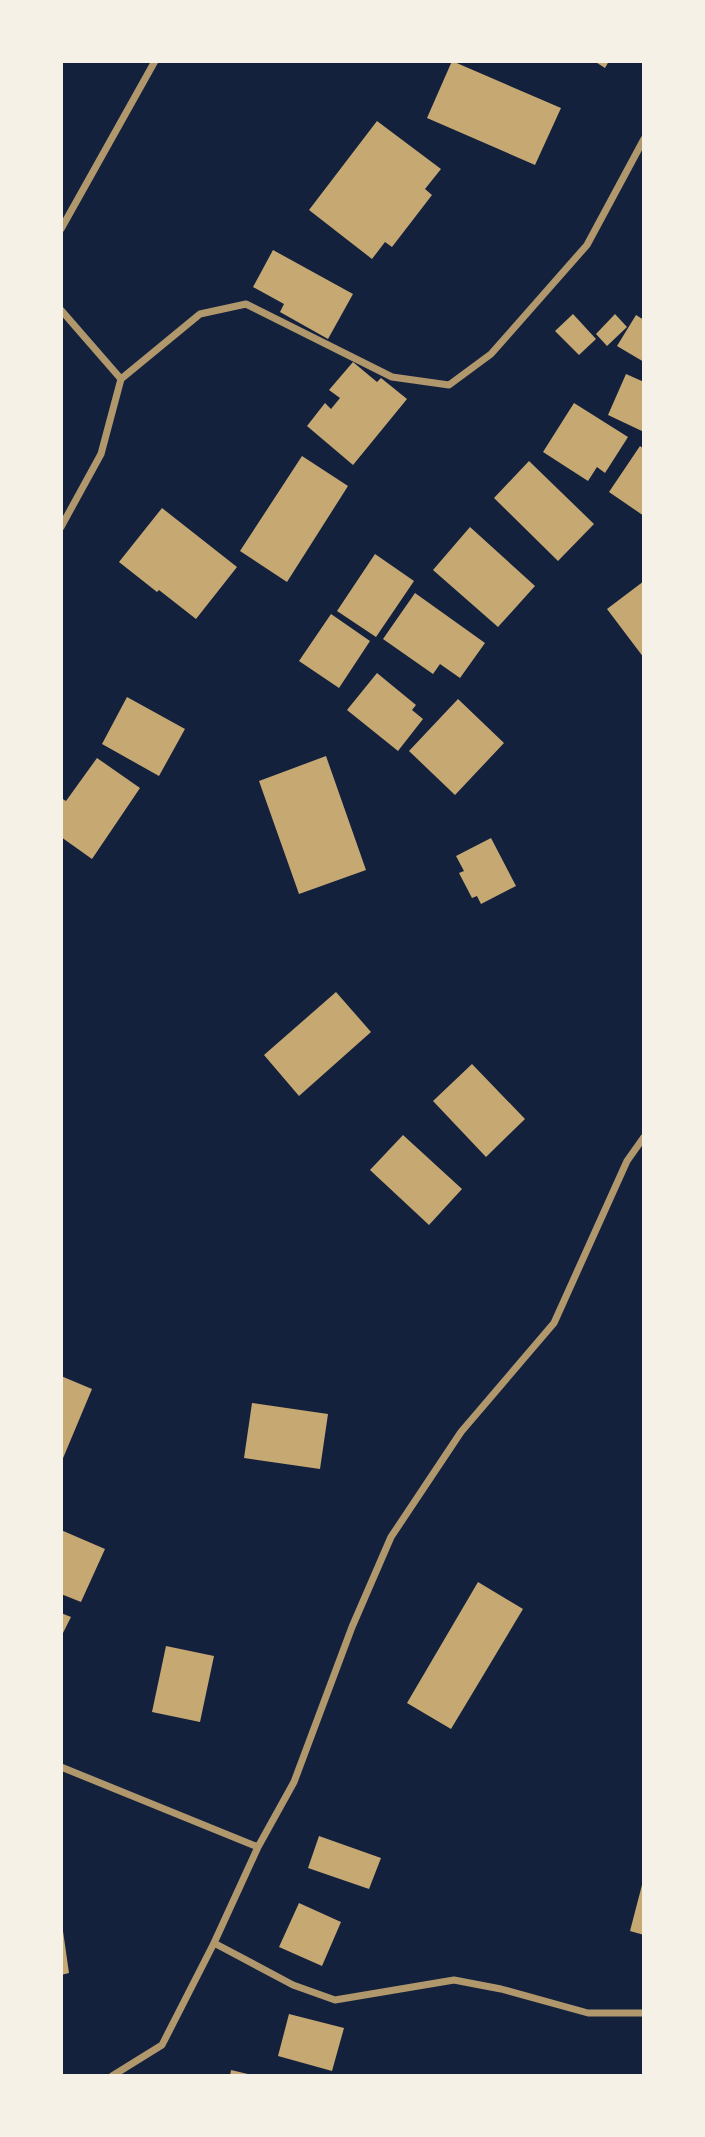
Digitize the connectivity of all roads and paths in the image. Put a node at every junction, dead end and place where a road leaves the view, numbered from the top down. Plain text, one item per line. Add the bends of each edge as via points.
1 (155, 61) edge
2 (644, 139) edge
3 (61, 229) edge
4 (61, 310) edge
5 (121, 379) junction
6 (61, 527) edge
7 (644, 1137) edge
8 (61, 1767) edge
9 (258, 1847) junction
10 (214, 1943) junction
11 (644, 2013) edge
12 (112, 2076) edge

1 - 3 street
2 - 5 street via 587,245 491,354 449,385 392,377 246,304 200,314
4 - 5 street
5 - 6 street via 100,454
7 - 9 street via 627,1161 554,1323 461,1432 391,1537 294,1782
8 - 9 street
9 - 10 street
10 - 11 street via 293,1985 335,2000 454,1980 588,2013
10 - 12 street via 162,2045

